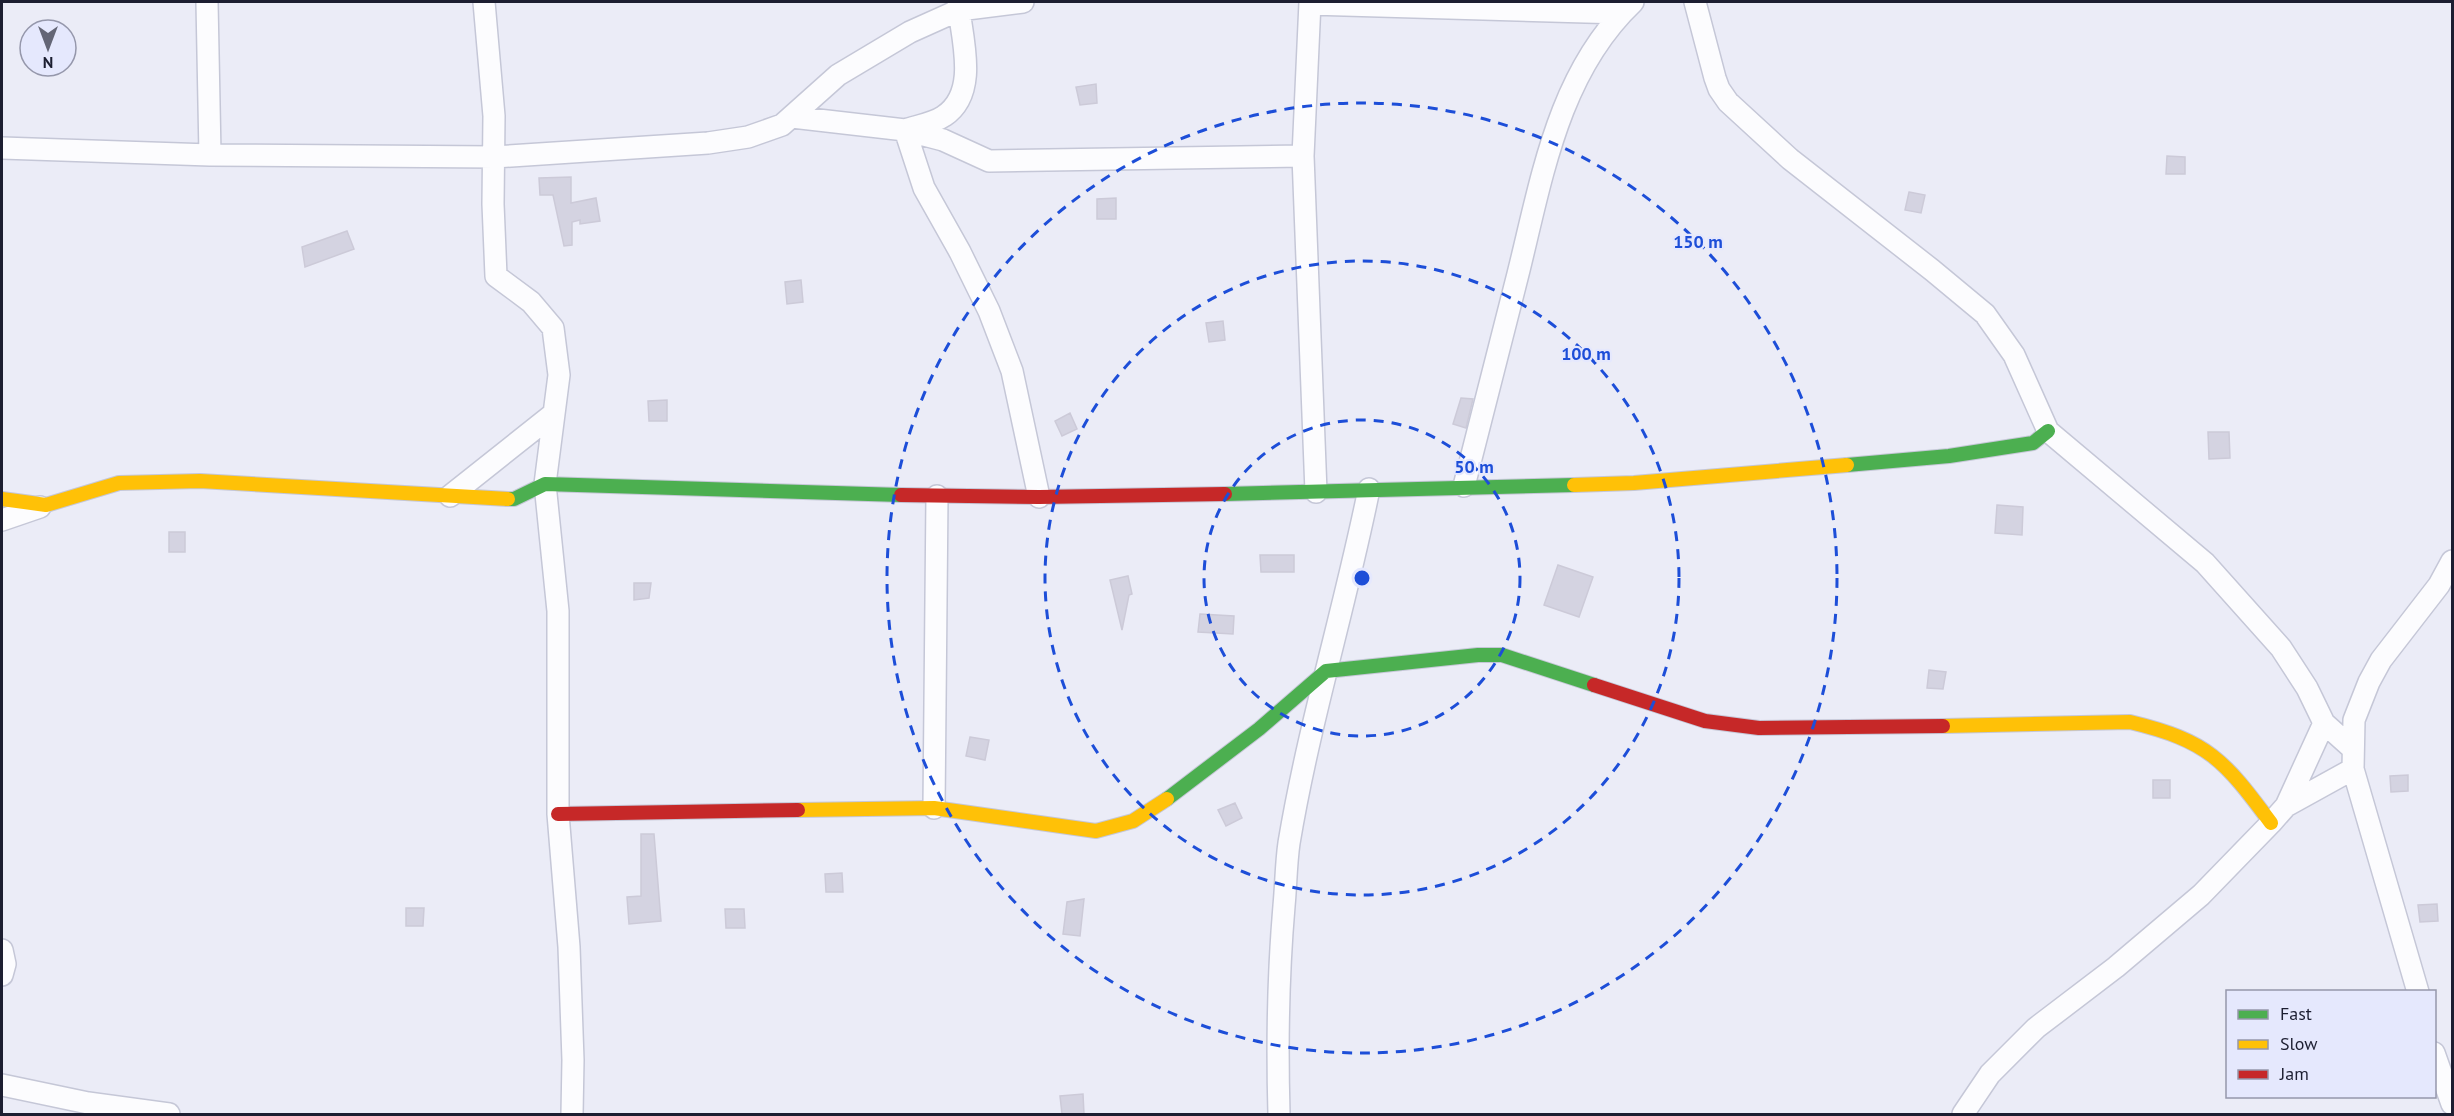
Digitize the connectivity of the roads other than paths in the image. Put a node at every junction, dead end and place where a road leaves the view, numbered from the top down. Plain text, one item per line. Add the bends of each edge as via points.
1 (207, 2) edge
2 (484, 2) edge
3 (1023, 2) edge
4 (1695, 2) edge
5 (1310, 3) edge
6 (958, 6) edge
7 (1627, 7) edge
8 (792, 117) junction
9 (905, 130) junction
10 (2, 148) edge
11 (210, 155) junction
12 (1303, 156) junction
13 (495, 157) junction
14 (552, 415) junction
15 (2048, 431) junction
16 (545, 484) junction
17 (1464, 486) junction
18 (1369, 489) junction
19 (1316, 492) junction
20 (450, 496) junction
21 (937, 496) junction
22 (1039, 497) junction
23 (2, 499) edge
24 (46, 505) junction
25 (2, 520) edge
26 (2452, 561) edge
27 (1326, 671) junction
28 (2324, 723) junction
29 (2353, 759) junction
30 (2286, 806) junction
31 (934, 808) junction
32 (558, 814) junction
33 (2271, 823) junction
34 (2, 950) edge
35 (2, 975) edge
36 (2417, 990) edge
37 (2436, 1059) edge
38 (2, 1085) edge
39 (2452, 1104) edge
40 (169, 1114) edge
41 (572, 1114) edge
42 (1279, 1114) edge
43 (1963, 1114) edge

1 - 11 street
2 - 13 street
3 - 6 street
4 - 15 street via 1715,78 1728,102 1790,159 1985,314 2014,355
5 - 7 street
5 - 12 street
6 - 8 street via 838,75
6 - 9 street via 967,67 958,98 944,117
7 - 17 street via 1581,68 1554,130
8 - 9 street
8 - 13 street via 782,125 748,137 708,143
9 - 12 street via 942,140 989,161
9 - 22 street via 924,188 984,301 1012,371
10 - 11 street
11 - 13 street
12 - 19 street
13 - 14 street via 496,276 531,302 553,328 559,375
14 - 16 street
14 - 20 street
15 - 17 street via 2033,443 1949,456 1634,483
15 - 28 street via 2205,563 2281,648
16 - 20 street via 514,500
16 - 21 street
16 - 32 street via 558,611
17 - 18 street
18 - 19 street
18 - 27 street
19 - 22 street
20 - 24 street via 200,481 135,482 100,487
21 - 22 street
21 - 31 street
23 - 24 street
24 - 25 street
26 - 29 street via 2369,682 2354,720
27 - 31 street via 1258,729 1133,821 1096,831
27 - 33 street via 1502,655 1705,721 1759,728 2130,722 2170,731 2196,744 2222,763
27 - 42 street via 1306,750 1289,845 1276,1034
28 - 29 street
28 - 30 street
29 - 30 street
29 - 36 street
30 - 33 street
31 - 32 street
32 - 41 street via 569,947
33 - 43 street via 2202,895 2036,1028 1990,1074
34 - 35 street
37 - 39 street
38 - 40 street via 88,1103

